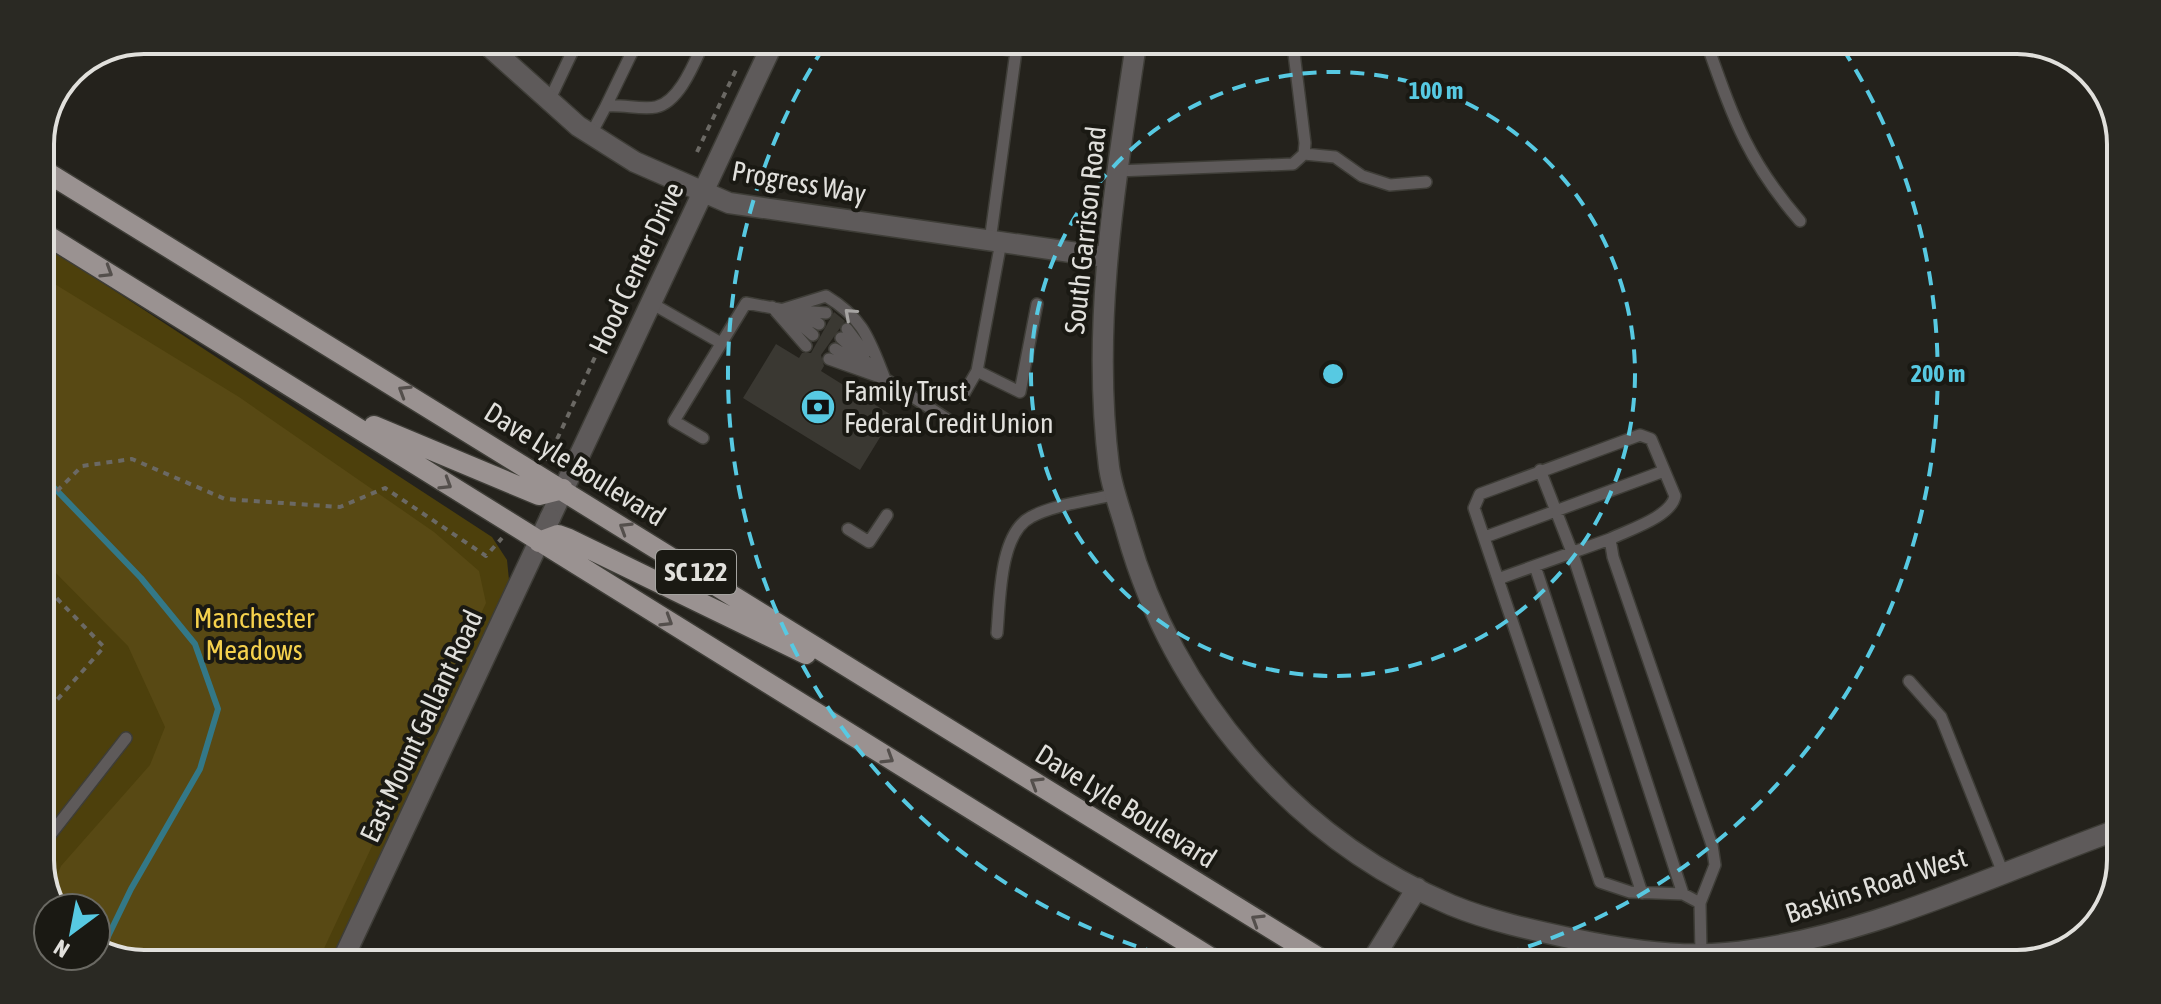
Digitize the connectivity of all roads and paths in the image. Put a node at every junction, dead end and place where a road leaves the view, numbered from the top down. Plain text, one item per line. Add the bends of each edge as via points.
1 (508, 54) edge
2 (571, 54) edge
3 (631, 54) edge
4 (699, 54) edge
5 (768, 54) edge
6 (1016, 54) edge
7 (1135, 54) edge
8 (1294, 54) edge
9 (1711, 54) edge
10 (736, 69) dead end
11 (549, 101) junction
12 (606, 106) junction
13 (591, 134) junction
14 (1304, 154) junction
15 (1117, 171) junction
16 (54, 177) edge
17 (1426, 182) dead end
18 (684, 183) junction
19 (703, 191) junction
20 (1800, 221) dead end
21 (54, 240) edge
22 (996, 242) junction
23 (1105, 257) junction
24 (651, 303) junction
25 (1037, 304) dead end
26 (778, 308) junction
27 (826, 313) dead end
28 (721, 343) junction
29 (977, 371) junction
30 (885, 379) junction
31 (962, 397) dead end
32 (311, 399) junction
33 (947, 419) dead end
34 (703, 438) dead end
35 (1540, 470) junction
36 (1664, 471) junction
37 (539, 474) junction
38 (563, 489) junction
39 (54, 494) edge
40 (1116, 494) junction
41 (1553, 511) junction
42 (887, 515) dead end
43 (550, 518) joint
44 (512, 524) junction
45 (848, 529) dead end
46 (1485, 537) junction
47 (1610, 539) junction
48 (539, 542) junction
49 (1572, 552) junction
50 (1535, 566) junction
51 (1498, 579) junction
52 (54, 595) edge
53 (997, 633) dead end
54 (1909, 681) dead end
55 (54, 703) edge
56 (910, 705) junction
57 (126, 738) dead end
58 (54, 830) edge
59 (2107, 834) edge
60 (2003, 873) junction
61 (1417, 888) junction
62 (1642, 893) junction
63 (1683, 894) junction
64 (1700, 903) junction
65 (347, 950) edge
66 (1198, 950) edge
67 (1306, 950) edge
68 (1379, 950) edge
69 (1649, 950) edge
70 (1701, 950) edge
71 (1748, 950) edge

1 - 11 street, Progress Way
2 - 11 lane
3 - 12 lane
4 - 12 lane via 668,101 656,107
5 - 19 street, Hood Center Drive
6 - 22 lane
7 - 15 street, South Garrison Road
8 - 14 lane
9 - 20 lane via 1739,133 1768,185
10 - 18 path
11 - 13 street, Progress Way
12 - 13 lane
13 - 18 street, Progress Way via 635,162
14 - 15 lane via 1293,164
14 - 17 lane via 1335,157 1362,176 1390,185
15 - 23 street, South Garrison Road
37 -> 16 main road, Dave Lyle Boulevard / SC 122
18 - 19 street, Progress Way
18 - 37 path
19 - 22 street, Progress Way via 729,203
19 - 24 street, Hood Center Drive
21 -> 32 main road, SC 122
22 - 23 street, Progress Way
22 - 29 lane
23 - 40 street, South Garrison Road via 1101,352
24 - 28 lane
24 - 38 street, Hood Center Drive
25 - 29 lane via 1020,392
26 - 26 lane via 813,335
26 - 27 lane
26 - 28 lane via 746,303
30 -> 26 lane via 865,327 844,307 826,296
28 - 34 lane via 674,421
29 - 31 lane
30 - 30 lane via 838,344
30 - 33 lane
32 - 38 main road via 508,484 539,495
32 -> 44 main road, SC 122
35 - 36 lane via 1640,435 1651,439
35 - 41 lane
35 - 46 lane via 1475,499
36 - 41 lane
36 - 47 lane via 1674,502
37 - 38 main road, Dave Lyle Boulevard / SC 122
38 - 43 street, Hood Center Drive
56 -> 38 main road, Dave Lyle Boulevard / SC 122
39 - 44 path via 82,466 132,459 225,499 340,507 385,488 486,556
40 - 53 lane via 1031,517 1014,530 1003,571
40 - 61 street, South Garrison Road via 1135,563 1166,637 1203,701 1251,762 1308,814
41 - 46 lane
41 - 49 lane
42 - 45 lane via 869,542
43 - 48 street, East Mount Gallant Road
44 - 48 main road, SC 122
46 - 51 lane
47 - 49 lane
47 - 64 lane via 1712,845 1715,865
48 - 56 main road via 558,535 569,539
48 - 65 street, East Mount Gallant Road
48 -> 66 main road, SC 122
49 - 50 lane
49 - 63 lane
50 - 51 lane
50 - 62 lane
51 - 62 lane via 1600,882
52 - 55 path via 104,647
54 - 60 lane via 1941,717
67 -> 56 main road, Dave Lyle Boulevard / SC 122
57 - 58 lane
59 - 60 street, Baskins Road West
60 - 71 street, Baskins Road West via 1876,921
61 - 68 street
61 - 69 street, Baskins Road West via 1522,928
62 - 63 lane
63 - 64 lane
64 - 70 lane

